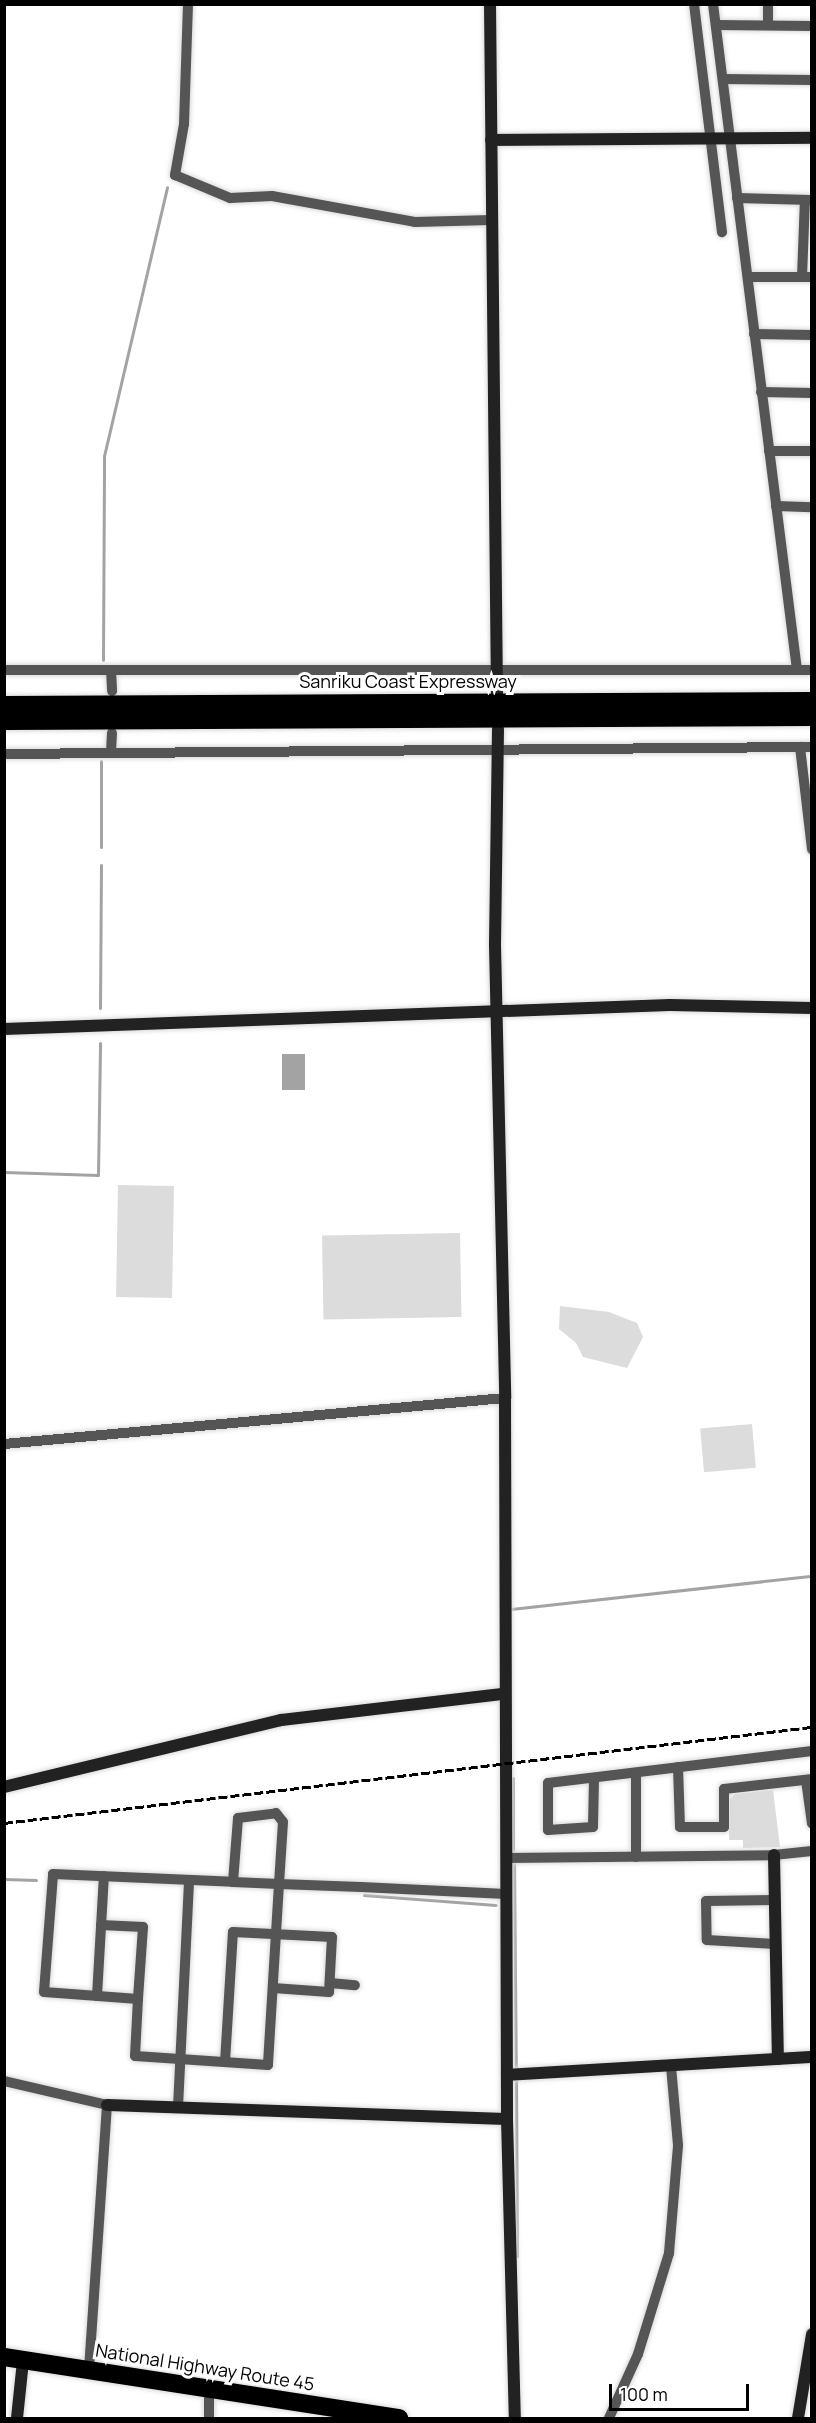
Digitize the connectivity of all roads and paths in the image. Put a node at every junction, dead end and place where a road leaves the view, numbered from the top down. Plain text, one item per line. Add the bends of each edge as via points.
1 (188, 4) edge
2 (490, 4) edge
3 (694, 4) edge
4 (713, 4) edge
5 (768, 4) edge
6 (716, 25) junction
7 (768, 25) junction
8 (812, 26) edge
9 (723, 78) junction
10 (812, 80) edge
11 (711, 138) junction
12 (730, 138) junction
13 (812, 138) edge
14 (491, 140) junction
15 (737, 198) junction
16 (808, 200) edge
17 (491, 220) junction
18 (722, 232) dead end
19 (748, 277) junction
20 (807, 277) edge
21 (754, 334) junction
22 (812, 335) edge
23 (762, 392) junction
24 (812, 393) edge
25 (769, 451) junction
26 (812, 451) edge
27 (776, 506) junction
28 (812, 507) edge
29 (4, 670) edge
30 (111, 670) junction
31 (797, 670) junction
32 (812, 670) edge
33 (497, 672) junction
34 (112, 691) dead end
35 (497, 693) dead end
36 (812, 701) edge
37 (4, 705) edge
38 (812, 717) edge
39 (4, 721) edge
40 (498, 729) dead end
41 (112, 733) dead end
42 (497, 747) junction
43 (806, 747) edge
44 (111, 752) junction
45 (4, 754) edge
46 (812, 849) edge
47 (812, 1008) edge
48 (496, 1011) junction
49 (4, 1029) edge
50 (505, 1398) junction
51 (4, 1444) edge
52 (504, 1694) junction
53 (812, 1751) edge
54 (678, 1767) junction
55 (636, 1774) junction
56 (594, 1779) junction
57 (809, 1779) edge
58 (4, 1787) edge
59 (812, 1824) edge
60 (812, 1851) edge
61 (774, 1856) junction
62 (636, 1857) junction
63 (507, 1858) junction
64 (104, 1876) junction
65 (189, 1880) junction
66 (233, 1882) junction
67 (279, 1884) junction
68 (506, 1894) junction
69 (774, 1900) junction
70 (101, 1925) junction
71 (276, 1934) junction
72 (775, 1944) junction
73 (330, 1983) junction
74 (355, 1984) dead end
75 (273, 1988) junction
76 (97, 1996) junction
77 (138, 1999) junction
78 (812, 2057) edge
79 (181, 2060) junction
80 (778, 2060) junction
81 (225, 2062) junction
82 (671, 2066) junction
83 (507, 2075) junction
84 (4, 2081) edge
85 (107, 2105) junction
86 (178, 2107) junction
87 (507, 2119) junction
88 (812, 2334) edge
89 (4, 2357) edge
90 (23, 2361) junction
91 (89, 2370) junction
92 (209, 2389) junction
93 (16, 2418) edge
94 (209, 2418) edge
95 (399, 2418) edge
96 (515, 2418) edge
97 (609, 2418) edge
98 (798, 2418) edge

1 - 17 street via 184,124 175,175 230,198 272,196 416,222
2 - 14 street
3 - 11 street
4 - 6 street
5 - 7 street
6 - 7 street
6 - 9 street
7 - 8 street
9 - 10 street
9 - 12 street
11 - 12 street
11 - 14 street
11 - 18 street
12 - 13 street
12 - 15 street
14 - 17 street
15 - 16 street
15 - 19 street
16 - 20 street
17 - 33 street
19 - 20 street
19 - 21 street
21 - 22 street
21 - 23 street
23 - 24 street
23 - 25 street
25 - 26 street
25 - 27 street
27 - 28 street
27 - 31 street
29 - 30 street
30 - 33 street
30 - 34 street
31 - 32 street
31 - 33 street
33 - 35 street
36 - 37 highway, Sanriku Coast Expressway
38 - 39 highway, Sanriku Coast Expressway
40 - 42 street
41 - 44 street
42 - 43 street
42 - 44 street
42 - 48 street
43 - 46 street
44 - 45 street
47 - 48 street via 670,1005
48 - 49 street
48 - 50 street
50 - 51 street
50 - 52 street
52 - 58 street via 281,1720
52 - 63 street
53 - 54 street
54 - 55 street
54 - 57 street via 680,1827 724,1827 724,1788
55 - 56 street
55 - 62 street
56 - 56 street via 548,1783 548,1830 593,1827
57 - 59 street
60 - 61 street
61 - 62 street
61 - 69 street
62 - 63 street
63 - 68 street
64 - 65 street
64 - 70 street
64 - 76 street via 54,1874 44,1992
65 - 66 street
65 - 79 street
66 - 67 street
66 - 67 street via 238,1818 276,1813 283,1822
67 - 68 street
67 - 71 street
68 - 83 street
69 - 72 street
69 - 72 street via 706,1901 707,1940
70 - 76 street
70 - 77 street via 143,1927
71 - 73 street via 332,1937
71 - 75 street
71 - 81 street via 233,1932
72 - 80 street
73 - 74 street
73 - 75 street via 329,1992
75 - 81 street via 268,2065
76 - 77 street
77 - 79 street via 135,2056
78 - 80 street
79 - 81 street
79 - 86 street
80 - 82 street
82 - 83 street
82 - 97 street via 678,2145 669,2253 638,2354
83 - 87 street
84 - 85 street
85 - 86 street
85 - 91 street
86 - 87 street
87 - 96 street
88 - 98 street
89 - 90 highway, National Highway Route 45
90 - 91 highway, National Highway Route 45
90 - 93 street
91 - 92 highway, National Highway Route 45
92 - 94 street
92 - 95 highway, National Highway Route 45

